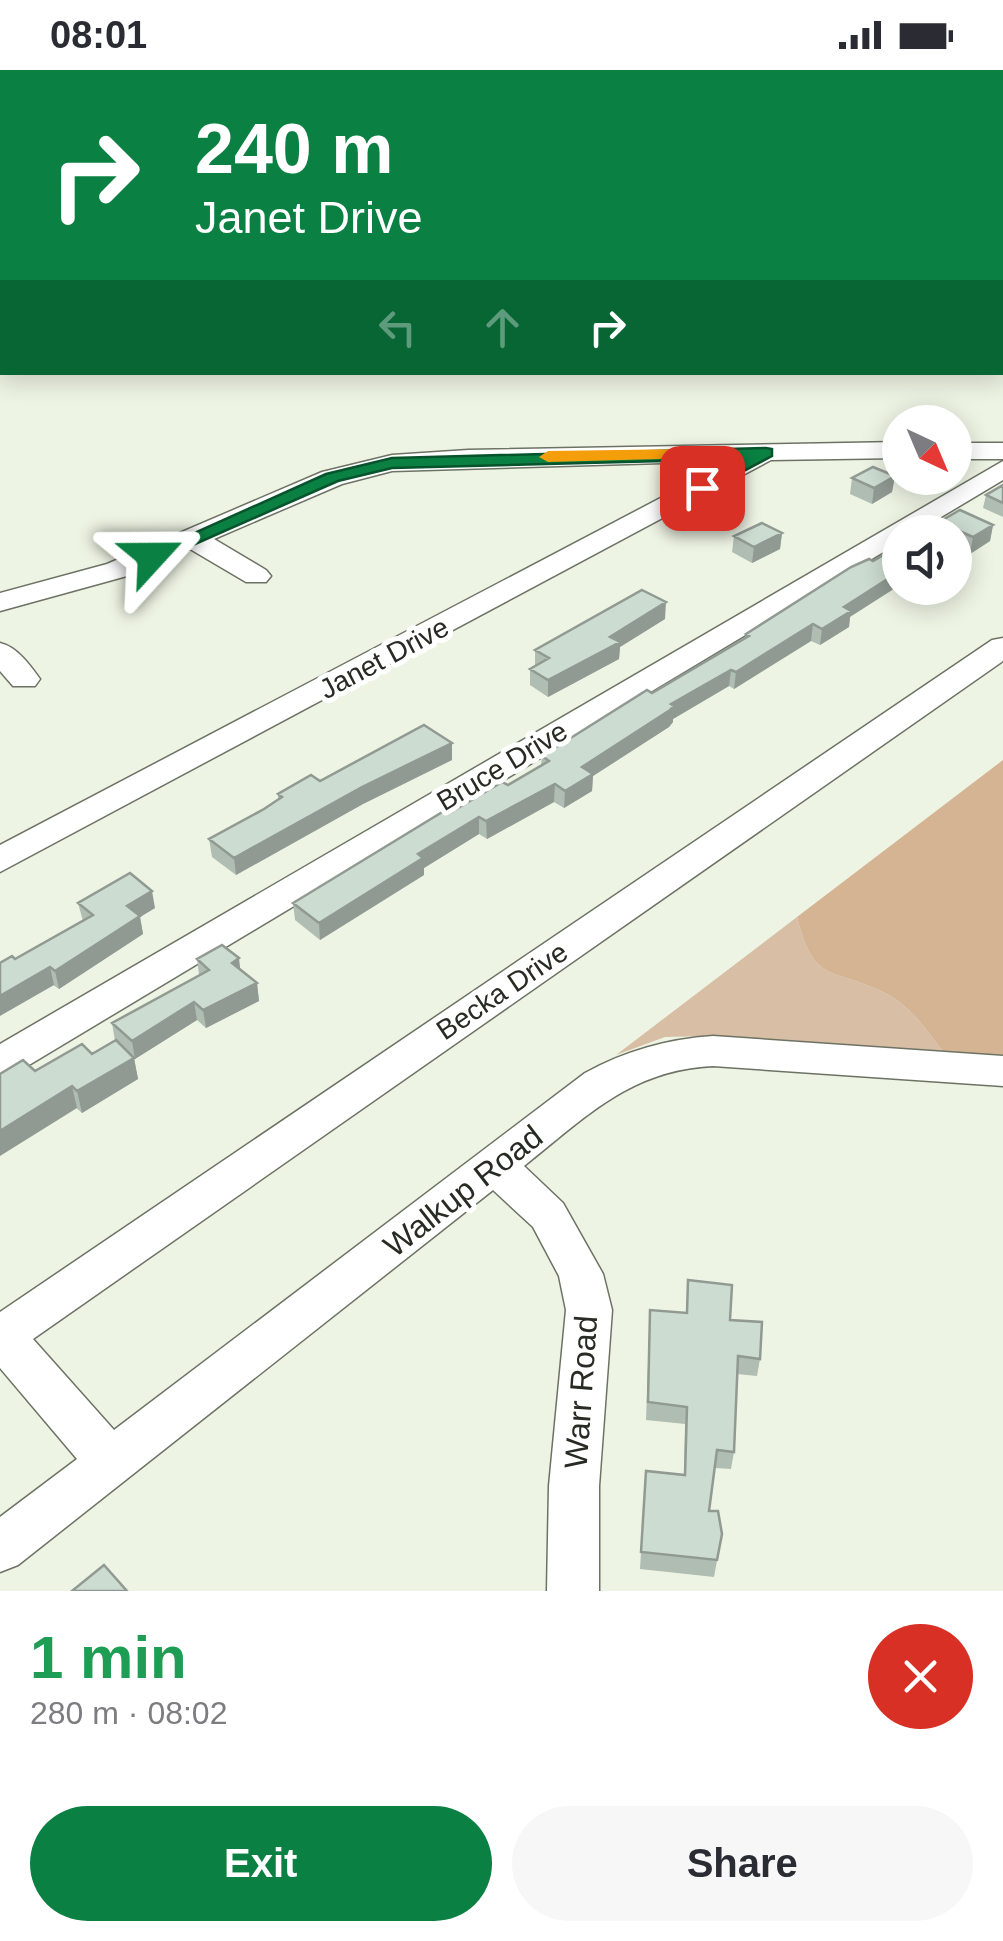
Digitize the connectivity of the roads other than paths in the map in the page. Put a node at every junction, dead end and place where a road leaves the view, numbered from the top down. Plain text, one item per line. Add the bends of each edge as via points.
1 (882, 450) edge
2 (972, 451) edge
3 (1003, 451) edge
4 (766, 453) junction
5 (1003, 468) edge
6 (192, 538) junction
7 (256, 576) dead end
8 (0, 602) edge
9 (1003, 647) edge
10 (0, 652) edge
11 (24, 680) dead end
12 (0, 860) edge
13 (0, 1063) edge
14 (1003, 1071) edge
15 (496, 1166) junction
16 (1, 1336) edge
17 (111, 1462) junction
18 (0, 1548) edge
19 (573, 1591) edge

1 - 4 street
2 - 3 street
4 - 6 street via 392,463 332,478
4 - 12 street, Janet Drive
5 - 13 street, Bruce Drive
6 - 7 street
6 - 8 street via 81,583
9 - 16 street, Becka Drive
10 - 11 street
14 - 15 street, Walkup Road via 680,1052 626,1068
15 - 17 street, Walkup Road
15 - 19 street, Warr Road via 558,1230 582,1274 589,1310
16 - 17 street
17 - 18 street, Walkup Road

